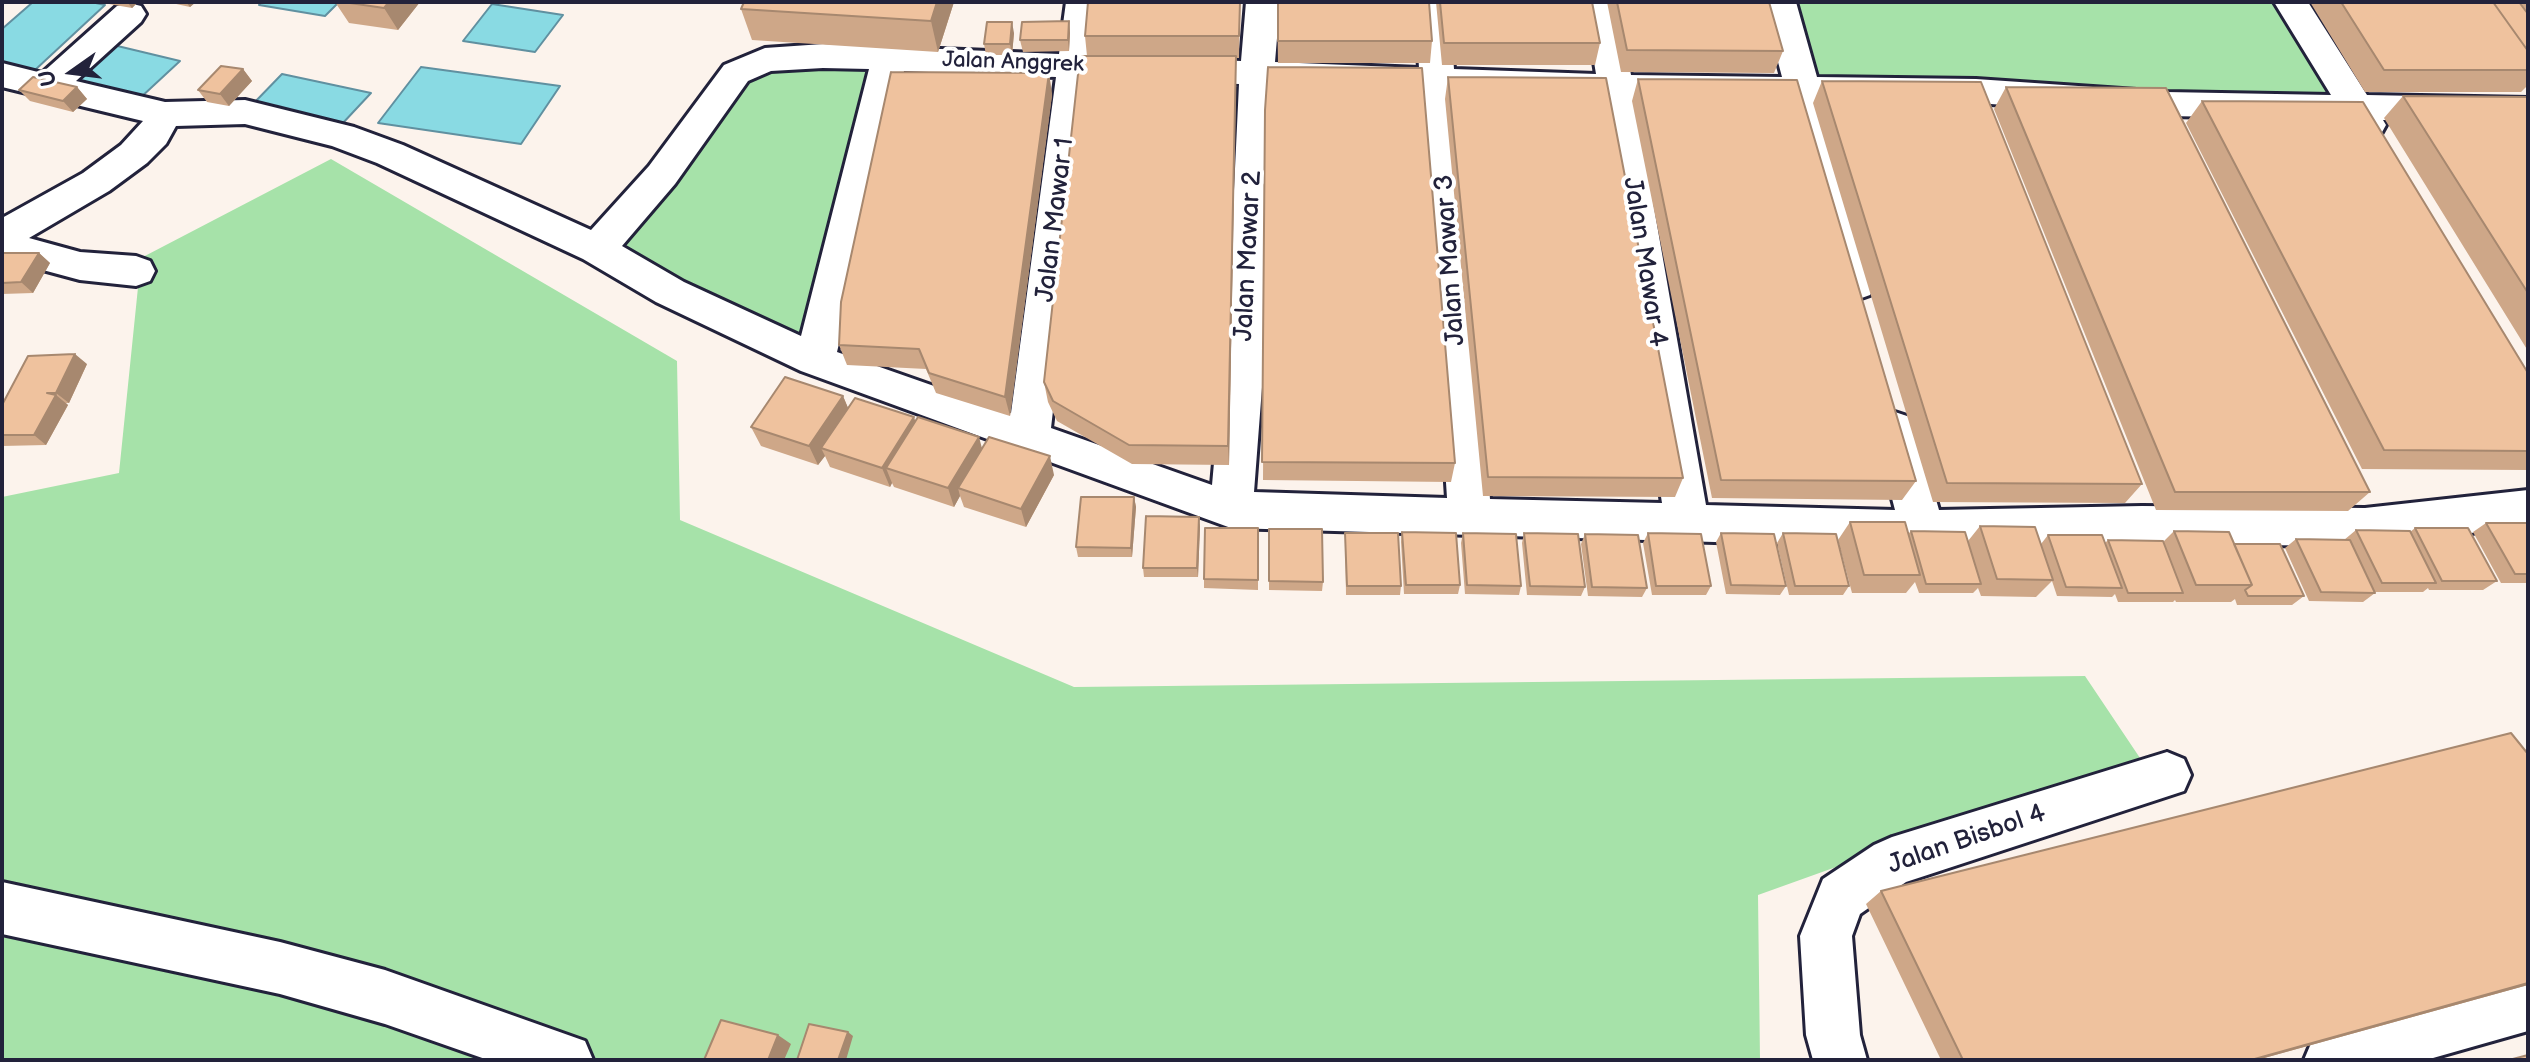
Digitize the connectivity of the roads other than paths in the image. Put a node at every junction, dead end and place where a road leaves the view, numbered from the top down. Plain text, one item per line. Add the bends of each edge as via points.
1 (1083, 2) edge
2 (1263, 2) edge
3 (1432, 2) edge
4 (1601, 2) edge
5 (1779, 2) edge
6 (2291, 2) edge
7 (129, 14) dead end
8 (889, 60) junction
9 (1076, 65) junction
10 (1257, 71) junction
11 (2, 75) edge
12 (1439, 81) junction
13 (50, 85) junction
14 (1615, 87) junction
15 (1802, 87) junction
16 (2166, 104) junction
17 (2356, 105) junction
18 (2528, 110) edge
19 (165, 114) junction
20 (2186, 146) edge
21 (2387, 158) edge
22 (2, 236) edge
23 (2, 245) edge
24 (597, 249) junction
25 (136, 271) dead end
26 (1864, 316) edge
27 (815, 360) junction
28 (1885, 392) edge
29 (1029, 438) junction
30 (2345, 485) edge
31 (2528, 508) edge
32 (1231, 510) junction
33 (1470, 518) junction
34 (1687, 522) junction
35 (2365, 527) junction
36 (1922, 529) junction
37 (2167, 775) dead end
38 (2, 908) edge
39 (2528, 1004) edge
40 (566, 1060) edge
41 (1840, 1060) edge
42 (2331, 1060) edge

1 - 9 street, Jalan Mawar 1
2 - 10 street, Jalan Mawar 2
3 - 12 street, Jalan Mawar 3
4 - 14 street, Jalan Mawar 4
5 - 15 street
6 - 17 street
7 - 13 street
8 - 9 street, Jalan Anggrek
8 - 24 street, Jalan Anggrek via 765,60 736,73 662,175
8 - 27 street
9 - 10 street, Jalan Anggrek
9 - 29 street, Jalan Mawar 1
10 - 12 street, Jalan Anggrek
10 - 32 street, Jalan Mawar 2 via 1249,296
11 - 13 street
12 - 14 street, Jalan Anggrek
12 - 33 street, Jalan Mawar 3
13 - 19 street
14 - 15 street, Jalan Anggrek
14 - 34 street, Jalan Mawar 4
15 - 16 street, Jalan Anggrek via 1982,106
15 - 26 street
16 - 17 street, Jalan Anggrek
16 - 20 street
17 - 18 street, Jalan Anggrek
17 - 21 street
19 - 22 street via 134,154
19 - 24 street via 245,112 341,136
23 - 25 street via 80,266
24 - 27 street via 670,292
27 - 29 street
28 - 36 street
29 - 32 street
30 - 35 street
31 - 35 street
32 - 33 street
33 - 34 street
34 - 36 street
35 - 36 street via 2136,510
37 - 41 street, Jalan Bisbol 4 via 1892,862 1841,897 1826,936 1833,1035
38 - 40 street via 280,968 385,997
39 - 42 street

